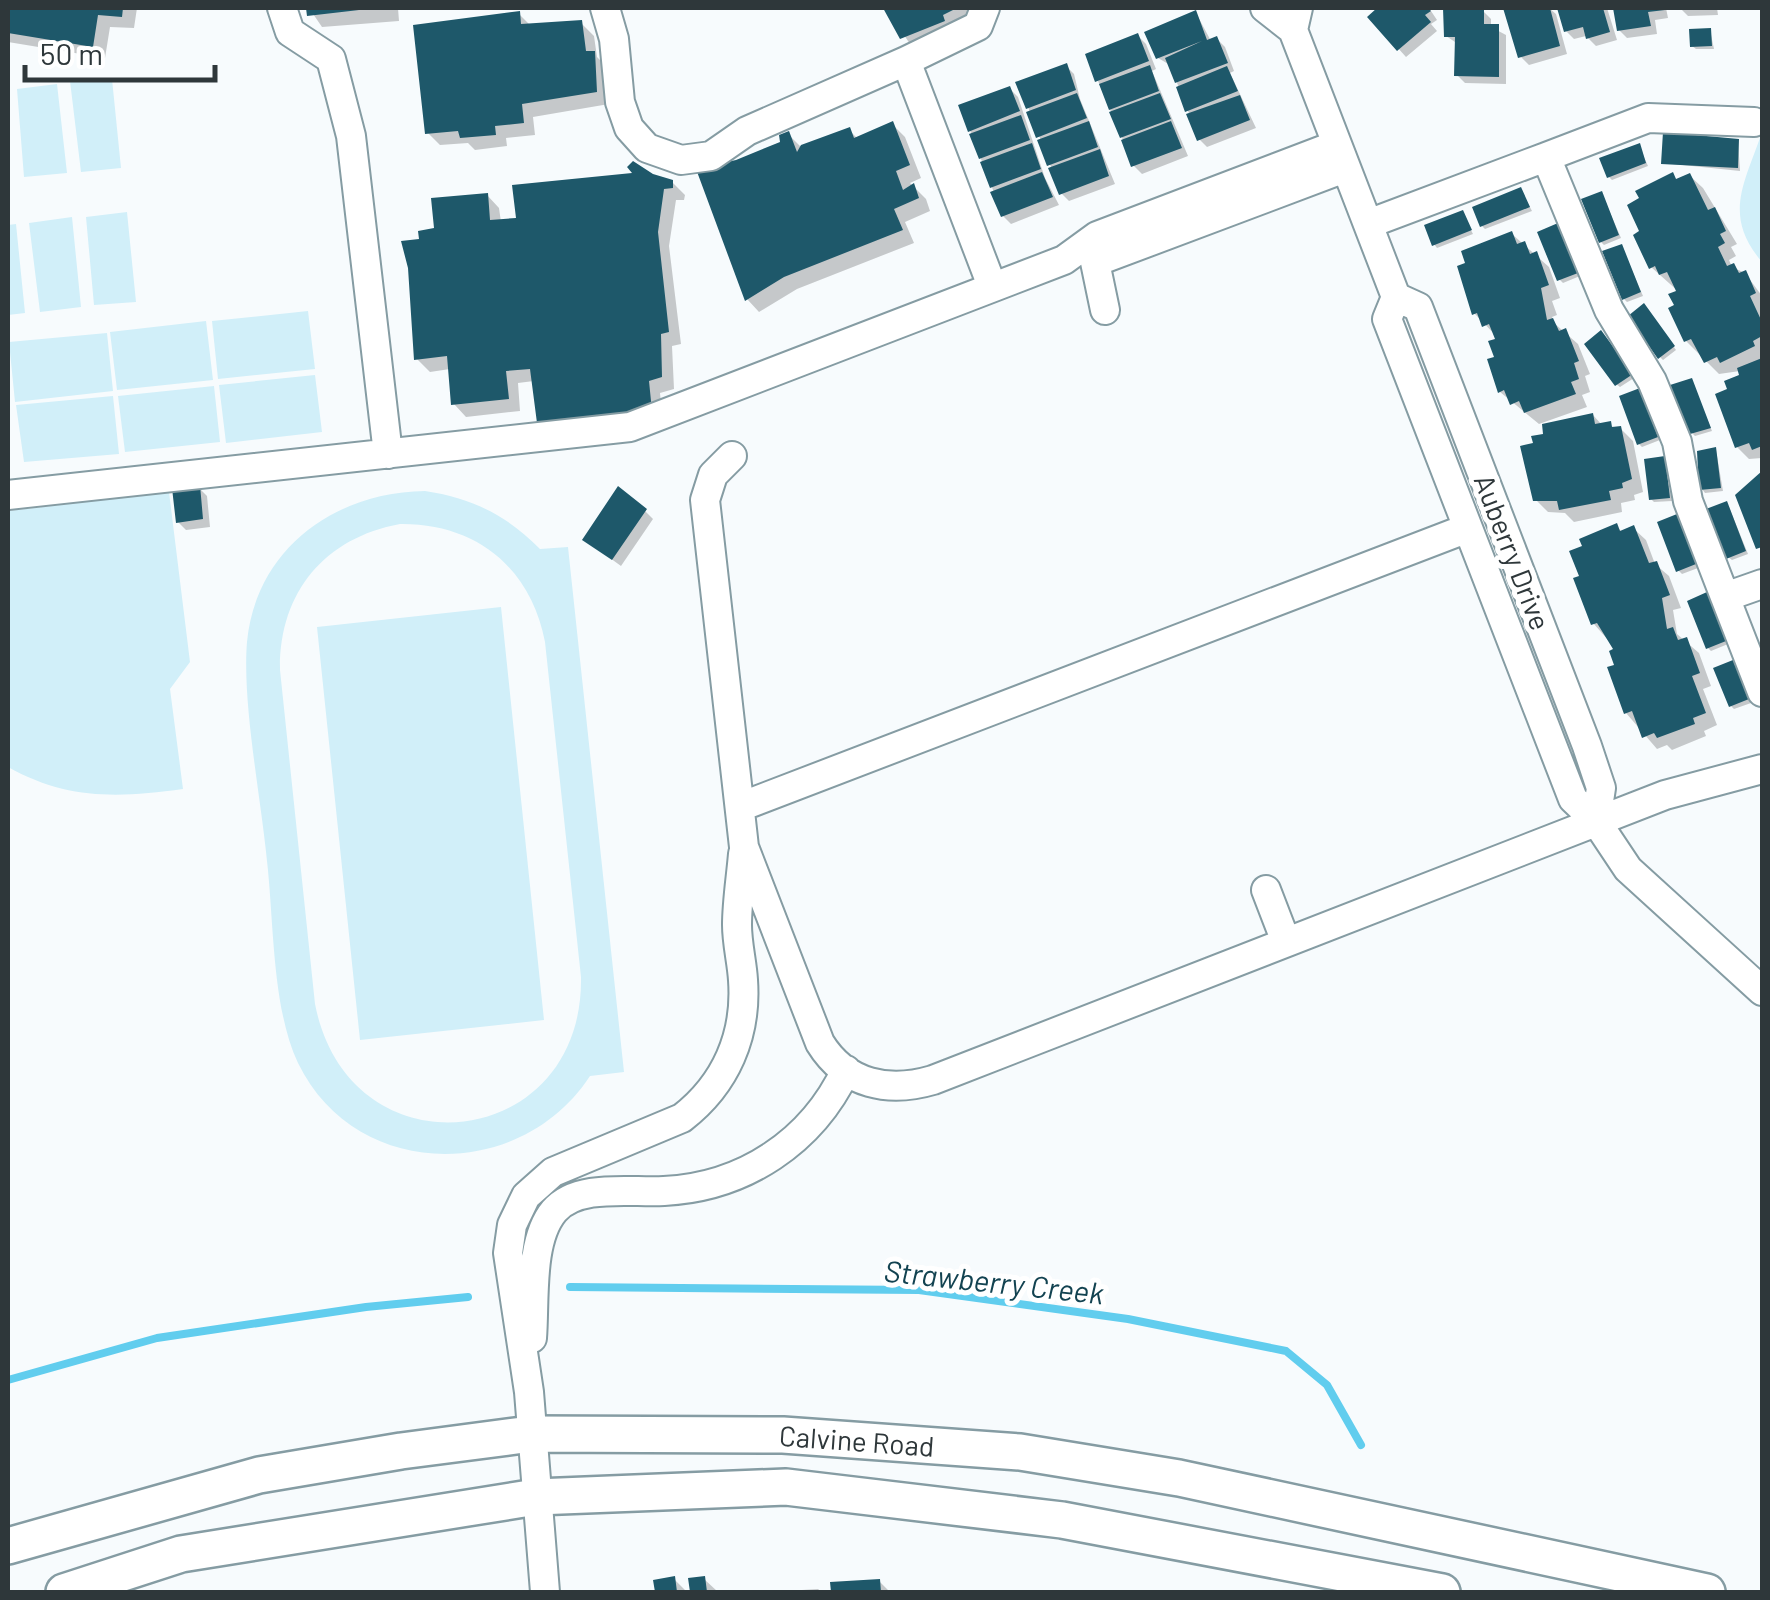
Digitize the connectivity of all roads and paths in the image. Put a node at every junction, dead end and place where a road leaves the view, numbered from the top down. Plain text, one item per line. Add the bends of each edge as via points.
1 (282, 8) edge
2 (604, 8) edge
3 (985, 8) edge
4 (1264, 8) edge
5 (1296, 19) edge
6 (906, 61) junction
7 (1754, 122) dead end
8 (1341, 156) junction
9 (1546, 157) junction
10 (1368, 224) junction
11 (1097, 254) junction
12 (992, 286) junction
13 (1396, 297) junction
14 (1104, 310) dead end
15 (388, 454) junction
16 (732, 456) dead end
17 (8, 496) edge
18 (1468, 528) junction
19 (1762, 584) edge
20 (1725, 597) junction
21 (1762, 692) edge
22 (1762, 768) edge
23 (740, 808) junction
24 (1596, 821) junction
25 (744, 847) junction
26 (1266, 890) dead end
27 (1286, 942) junction
28 (1760, 985) edge
29 (846, 1070) junction
30 (527, 1384) junction
31 (531, 1434) junction
32 (536, 1496) junction
33 (8, 1546) edge
34 (64, 1592) edge
35 (545, 1592) edge
36 (1442, 1592) edge
37 (1707, 1592) edge

1 - 15 street via 290,32 331,59 351,136
2 - 6 street via 630,128 647,148 681,160 711,156 747,131
3 - 6 street via 978,26
4 - 5 street, Auberry Drive
5 - 8 street, Auberry Drive
6 - 12 street
7 - 9 street via 1648,118
8 - 10 street, Auberry Drive
8 - 11 street
9 - 10 street
9 - 20 street via 1609,310 1652,381 1677,442 1688,500
10 - 13 street, Auberry Drive
11 - 12 street
11 - 14 street
12 - 15 street via 630,428
13 - 18 street, Auberry Drive via 1387,319
13 - 24 street, Auberry Drive via 1418,307 1588,746 1601,788
15 - 17 street
16 - 23 street via 713,475 705,500
18 - 23 street
18 - 24 street, Auberry Drive via 1573,800
19 - 20 street
20 - 21 street
22 - 24 street
23 - 25 street
24 - 27 street
24 - 28 street, Auberry Drive via 1628,870
25 - 29 street via 812,1026 828,1056
25 - 30 street via 736,927 743,1013 723,1073 682,1118 575,1160 534,1187 520,1205 508,1253
26 - 27 street
27 - 29 street via 918,1084 886,1087
29 - 30 street via 814,1123 781,1152 740,1174 695,1188 578,1195 553,1212 541,1234
30 - 31 street
31 - 32 street
31 - 33 main road, Calvine Road via 259,1476
31 - 37 main road, Calvine Road via 783,1435 1020,1452 1179,1478
32 - 34 main road, Calvine Road via 181,1554
32 - 35 street
32 - 36 main road, Calvine Road via 786,1487 1062,1520

